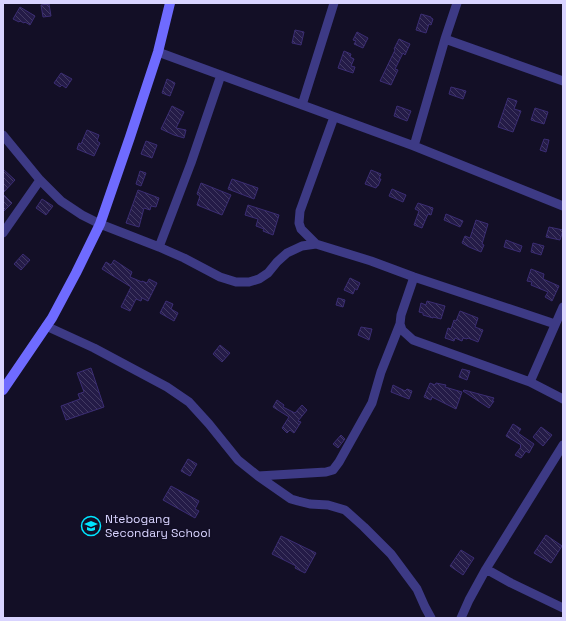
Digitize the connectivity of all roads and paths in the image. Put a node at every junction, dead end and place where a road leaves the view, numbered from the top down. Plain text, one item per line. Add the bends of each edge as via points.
1 (170, 3) edge
2 (334, 3) edge
3 (457, 3) edge
4 (445, 39) junction
5 (158, 52) junction
6 (222, 75) junction
7 (563, 81) edge
8 (302, 105) junction
9 (334, 117) junction
10 (3, 135) edge
11 (414, 146) junction
12 (40, 180) junction
13 (563, 206) edge
14 (100, 224) junction
15 (3, 233) edge
16 (316, 244) junction
17 (159, 247) junction
18 (414, 277) junction
19 (563, 307) edge
20 (400, 324) junction
21 (555, 324) junction
22 (46, 326) junction
23 (530, 382) junction
24 (3, 390) edge
25 (563, 399) edge
26 (563, 445) edge
27 (258, 476) junction
28 (486, 569) junction
29 (563, 608) edge
30 (431, 618) edge
31 (462, 618) edge

1 - 5 street
2 - 8 street
3 - 4 street
4 - 7 street
4 - 11 street
5 - 6 street
5 - 14 street
6 - 8 street
6 - 17 street
8 - 9 street
9 - 11 street
9 - 16 street via 300,211 301,229
10 - 12 street
11 - 13 street
12 - 14 street via 61,201
12 - 15 street
14 - 17 street
14 - 22 street
16 - 17 street via 302,246 287,253 268,273 249,282 220,278
16 - 18 street
18 - 20 street
18 - 21 street
19 - 21 street
20 - 23 street via 402,330 413,340
20 - 27 street via 372,403 333,470
21 - 23 street
22 - 24 street
22 - 27 street via 94,348 167,387 189,402 238,460
23 - 25 street
26 - 28 street
27 - 30 street via 298,501 345,510 391,554 417,589
28 - 29 street
28 - 31 street

